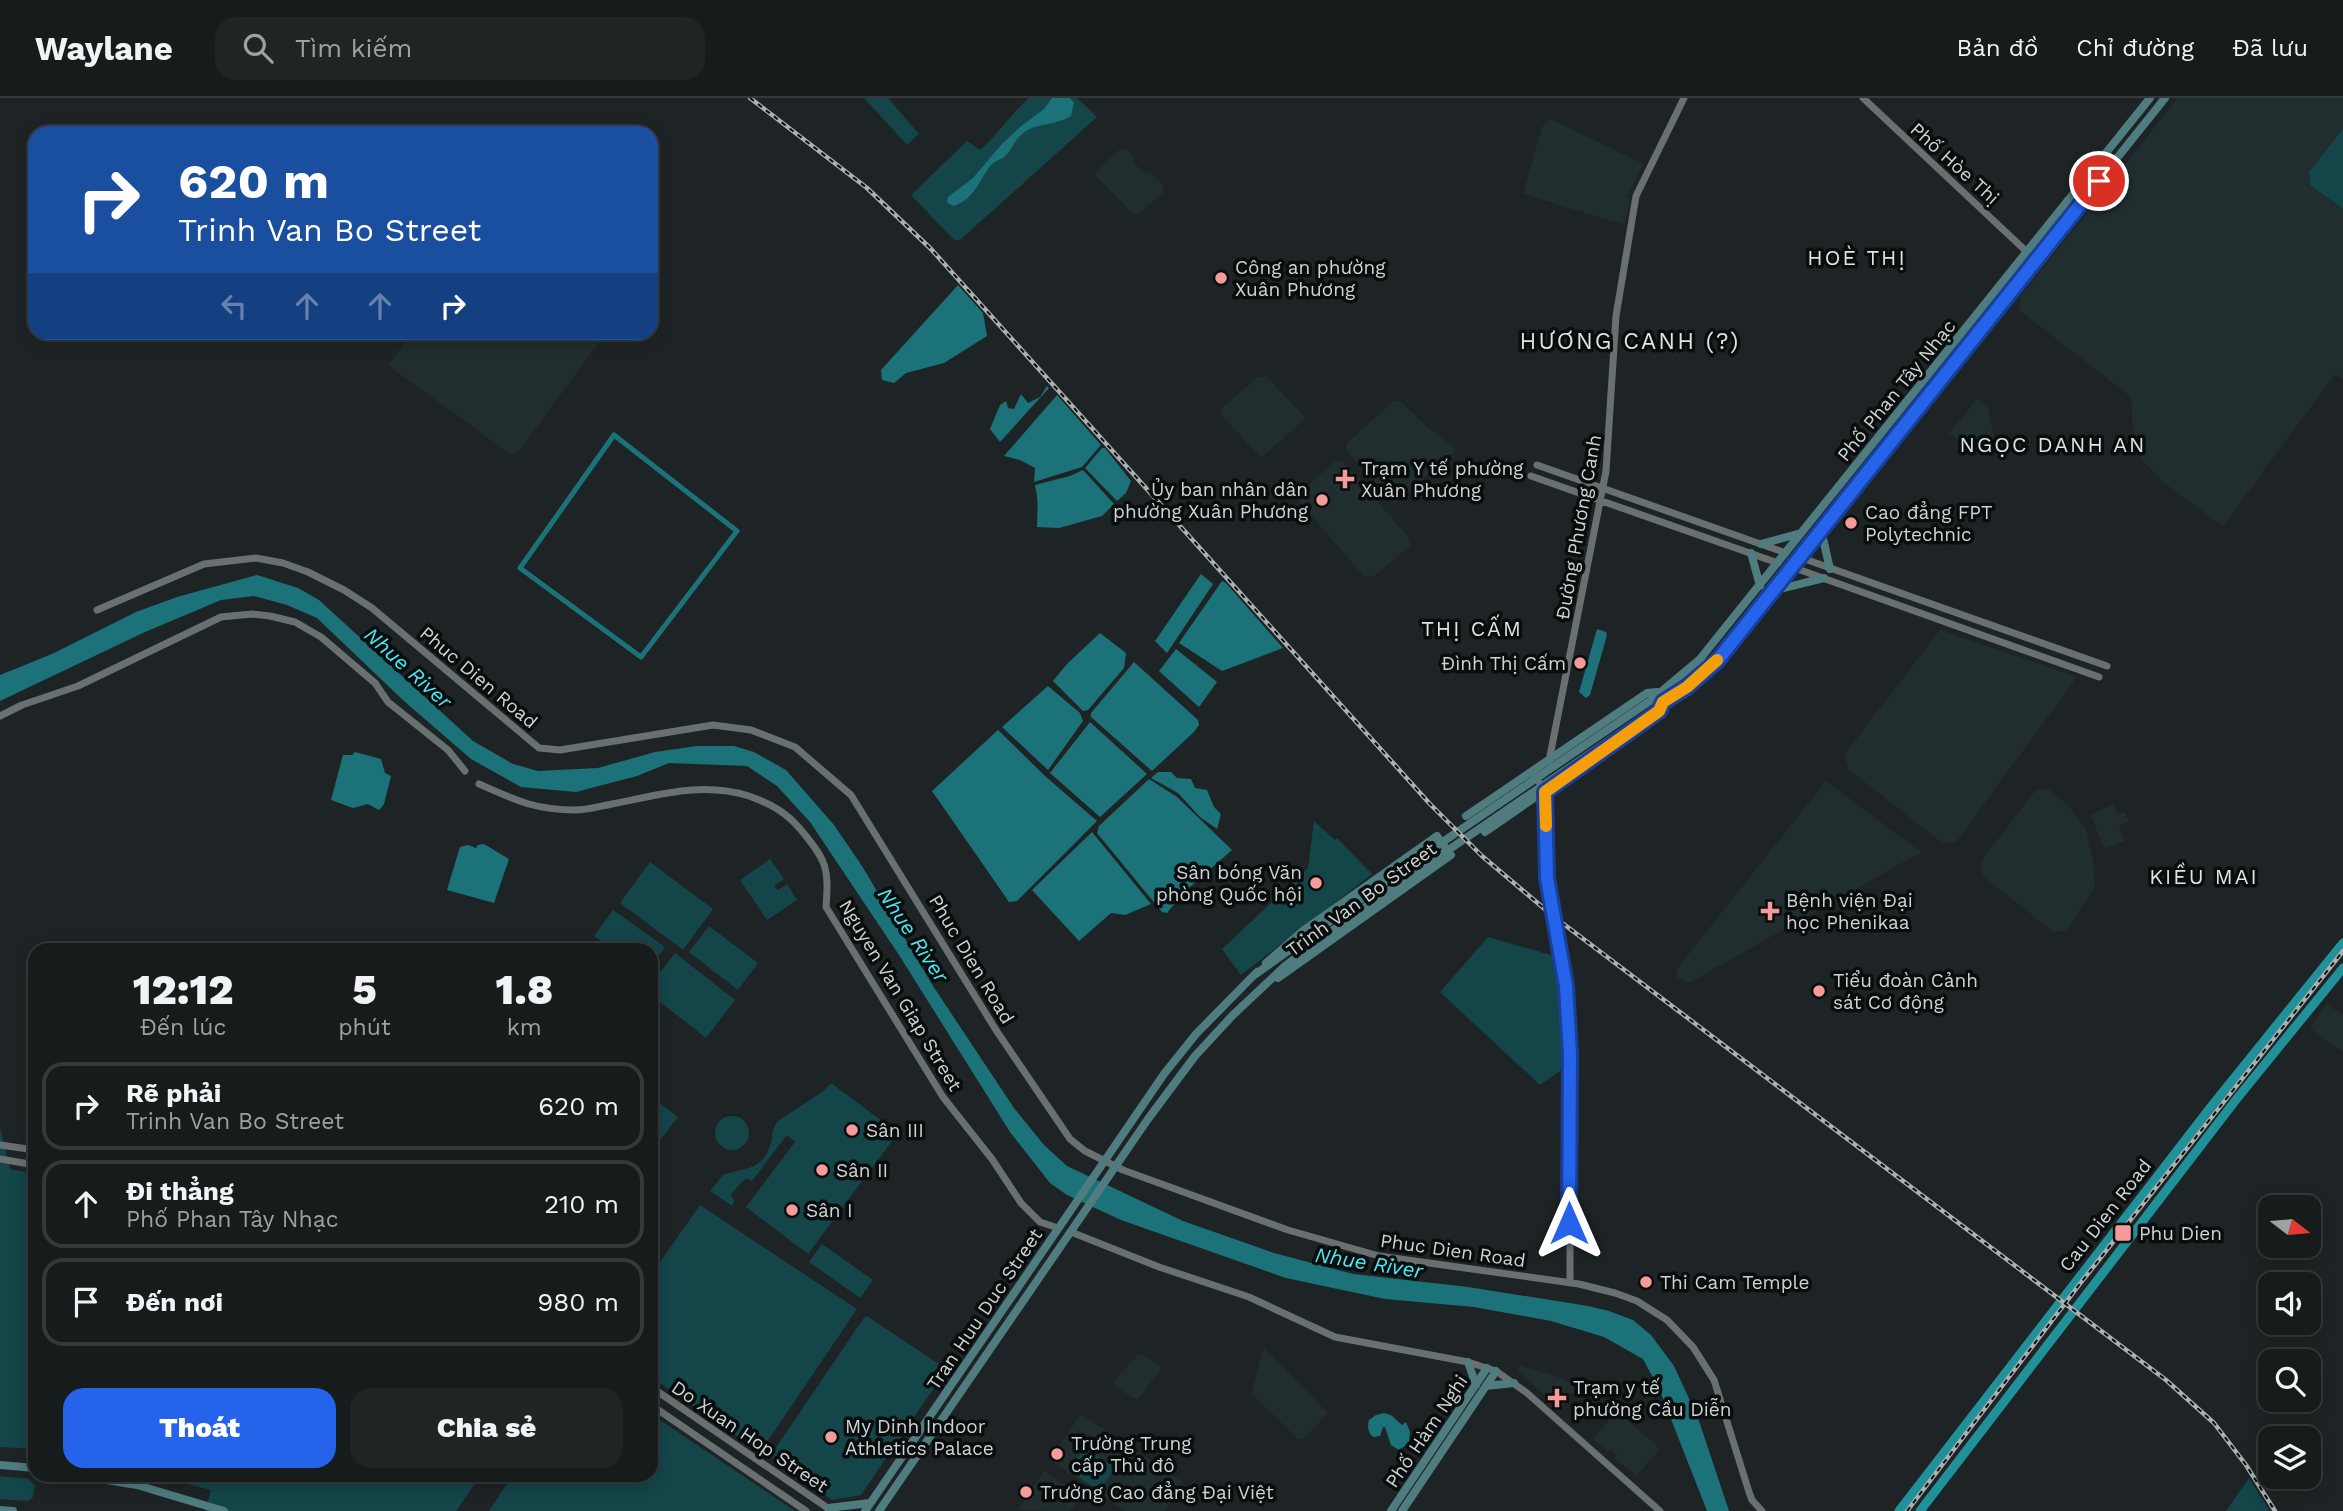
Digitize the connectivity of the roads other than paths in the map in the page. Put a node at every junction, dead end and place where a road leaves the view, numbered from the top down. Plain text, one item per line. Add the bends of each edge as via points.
1 (1684, 98) edge
2 (1863, 98) edge
3 (2150, 98) edge
4 (2165, 98) edge
5 (2111, 166) junction
6 (2084, 201) junction
7 (2027, 252) junction
8 (1537, 465) dead end
9 (1531, 476) dead end
10 (1604, 488) junction
11 (1601, 502) junction
12 (1821, 530) junction
13 (1801, 533) junction
14 (1761, 544) junction
15 (1751, 553) junction
16 (1786, 553) junction
17 (1799, 557) junction
18 (1778, 563) junction
19 (1792, 567) junction
20 (1830, 569) junction
21 (1824, 578) junction
22 (1760, 586) junction
23 (1772, 592) junction
24 (97, 610) dead end
25 (1947, 610) junction
26 (1942, 621) junction
27 (2107, 666) dead end
28 (2099, 677) dead end
29 (1657, 692) junction
30 (1663, 702) junction
31 (0, 716) edge
32 (1549, 761) junction
33 (465, 771) dead end
34 (1532, 772) junction
35 (479, 784) dead end
36 (1545, 792) junction
37 (1466, 816) dead end
38 (1485, 832) dead end
39 (2343, 943) edge
40 (2343, 968) edge
41 (1253, 976) junction
42 (1255, 993) junction
43 (2272, 1032) junction
44 (2283, 1042) junction
45 (0, 1145) edge
46 (28, 1149) edge
47 (0, 1159) edge
48 (28, 1164) edge
49 (1102, 1165) junction
50 (1113, 1170) junction
51 (1058, 1228) junction
52 (1071, 1231) junction
53 (1570, 1283) junction
54 (2061, 1301) junction
55 (2074, 1311) junction
56 (2031, 1339) junction
57 (2044, 1349) junction
58 (1468, 1362) junction
59 (1492, 1370) junction
60 (961, 1371) junction
61 (971, 1378) junction
62 (1514, 1382) junction
63 (1476, 1385) junction
64 (1486, 1386) junction
65 (658, 1392) edge
66 (1978, 1408) junction
67 (658, 1410) edge
68 (1992, 1418) junction
69 (0, 1465) edge
70 (28, 1467) edge
71 (119, 1482) edge
72 (870, 1503) junction
73 (0, 1510) edge
74 (830, 1510) edge
75 (13, 1511) edge
76 (224, 1511) edge
77 (806, 1511) edge
78 (865, 1511) edge
79 (879, 1511) edge
80 (1391, 1511) edge
81 (1402, 1511) edge
82 (1660, 1511) edge
83 (1762, 1511) edge
84 (1899, 1511) edge
85 (1920, 1511) edge

1 - 10 street, Đường Phương Canh via 1636,196 1614,327
2 - 7 street, Phố Hòe Thị
3 - 7 main road, Phố Phan Tây Nhạc
4 - 5 main road, Phố Phan Tây Nhạc
5 - 6 main road, Phố Phan Tây Nhạc
5 - 6 main road via 2115,194
6 - 12 main road, Phố Phan Tây Nhạc
7 - 13 main road, Phố Phan Tây Nhạc
8 - 10 street
9 - 11 street
10 - 11 street, Đường Phương Canh
10 - 14 street
11 - 15 street
11 - 32 street, Đường Phương Canh
12 - 17 main road, Phố Phan Tây Nhạc
12 - 20 main road
13 - 14 main road
13 - 16 main road, Phố Phan Tây Nhạc
14 - 16 street
15 - 18 street
15 - 22 main road
16 - 17 main road
16 - 18 main road, Phố Phan Tây Nhạc
17 - 19 main road, Phố Phan Tây Nhạc
17 - 20 street
18 - 19 main road
18 - 22 main road, Phố Phan Tây Nhạc
19 - 21 street
19 - 23 main road, Phố Phan Tây Nhạc
20 - 25 street
21 - 23 main road
21 - 26 street
22 - 29 main road, Phố Phan Tây Nhạc via 1700,659
23 - 30 main road, Phố Phan Tây Nhạc via 1709,669
24 - 49 street, Phuc Dien Road via 204,564 256,558 283,563 372,608 539,748 560,750 713,725 751,730 795,747 851,795 985,1013 1070,1139
25 - 26 street
25 - 27 street
26 - 28 street
29 - 32 main road via 1647,693
29 - 41 main road, Trinh Van Bo Street
30 - 36 main road via 1659,711
30 - 42 main road, Trinh Van Bo Street via 1359,911
31 - 33 street via 78,686 221,617 270,616 295,622 321,637 368,676 388,702 448,750
32 - 34 main road
34 - 36 street
34 - 37 main road
35 - 51 street, Nguyen Van Giap Street via 541,809 580,810 665,793 722,789 776,806 790,816 824,863 829,877 826,907 928,1074 1021,1203 1040,1222
36 - 38 main road
36 - 53 street via 1547,878 1566,986 1570,1054
39 - 43 highway, Cau Dien Road
40 - 44 highway, Cau Dien Road
41 - 42 main road, Trinh Van Bo Street via 1304,930 1437,836 1451,856
41 - 49 main road, Trinh Van Bo Street via 1177,1057
42 - 50 main road, Trinh Van Bo Street via 1195,1056
43 - 44 highway
43 - 54 highway, Cau Dien Road
44 - 55 highway, Cau Dien Road
45 - 46 street
47 - 48 street
49 - 50 street, Phuc Dien Road
49 - 51 main road, Trinh Van Bo Street
50 - 52 main road, Trinh Van Bo Street
50 - 53 street, Phuc Dien Road via 1379,1256
51 - 60 main road, Tran Huu Duc Street
52 - 58 street via 1231,1290 1335,1337
52 - 61 main road, Tran Huu Duc Street
53 - 83 street, Phuc Dien Road via 1637,1301 1665,1318 1692,1347 1719,1390 1749,1492
54 - 55 highway
54 - 56 highway, Cau Dien Road
55 - 57 highway, Cau Dien Road
56 - 57 highway
56 - 66 highway, Cau Dien Road
57 - 68 highway, Cau Dien Road
58 - 59 street
58 - 63 main road
59 - 62 street
59 - 63 main road, Phố Hàm Nghi
59 - 64 main road, Phố Hàm Nghi
60 - 61 main road
60 - 72 main road, Tran Huu Duc Street
61 - 79 main road, Tran Huu Duc Street
62 - 64 main road
62 - 82 street
63 - 80 main road, Phố Hàm Nghi
64 - 81 main road, Phố Hàm Nghi
65 - 74 street, Do Xuan Hop Street
66 - 68 highway
66 - 84 highway, Cau Dien Road
67 - 77 street, Do Xuan Hop Street
68 - 85 highway, Cau Dien Road
69 - 70 main road
71 - 76 main road
72 - 74 main road
72 - 78 main road, Tran Huu Duc Street
73 - 75 main road

